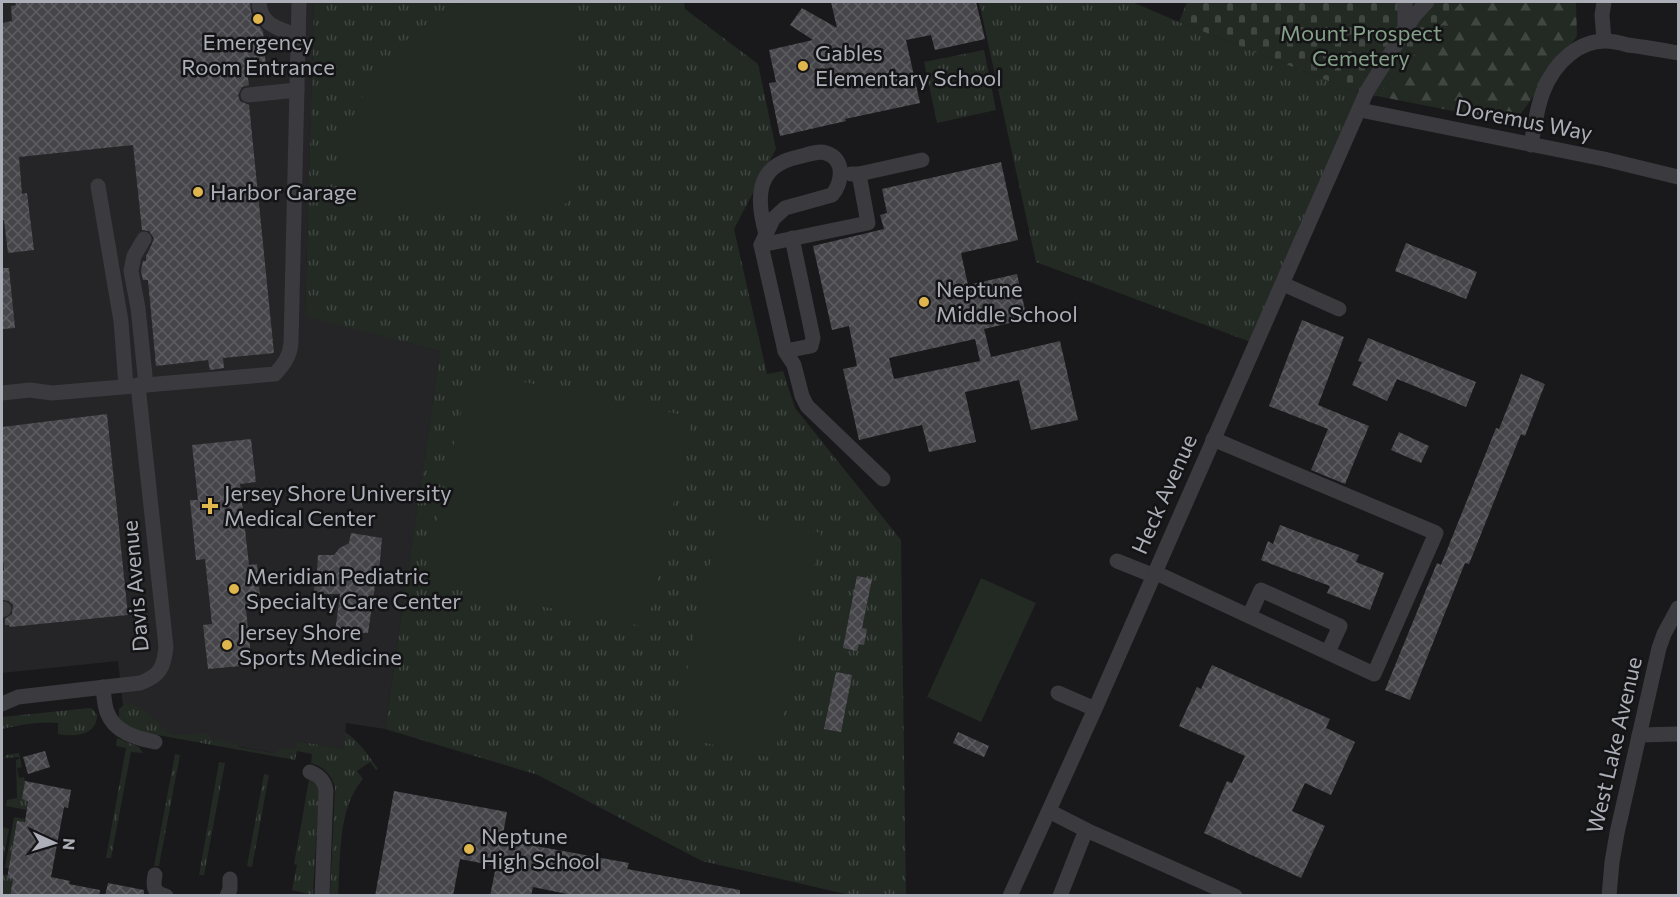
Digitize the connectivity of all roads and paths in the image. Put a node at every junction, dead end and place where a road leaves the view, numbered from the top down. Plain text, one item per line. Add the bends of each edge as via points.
1 (259, 2) edge
2 (298, 2) edge
3 (1405, 2) edge
4 (1427, 2) edge
5 (1604, 2) edge
6 (1405, 30) junction
7 (298, 36) junction
8 (1604, 40) junction
9 (1678, 53) edge
10 (297, 90) junction
11 (248, 95) dead end
12 (1360, 110) junction
13 (1531, 145) junction
14 (922, 160) dead end
15 (841, 174) junction
16 (859, 174) junction
17 (1678, 177) edge
18 (98, 186) dead end
19 (792, 238) junction
20 (144, 239) dead end
21 (764, 240) junction
22 (1283, 284) junction
23 (1339, 309) dead end
24 (785, 351) junction
25 (137, 386) junction
26 (2, 393) edge
27 (1213, 439) junction
28 (883, 479) dead end
29 (1117, 561) dead end
30 (1153, 574) junction
31 (1678, 608) edge
32 (1249, 616) junction
33 (1328, 652) junction
34 (103, 687) junction
35 (2, 692) edge
36 (1058, 693) dead end
37 (18, 697) junction
38 (2, 704) edge
39 (1095, 709) junction
40 (1678, 734) edge
41 (1639, 735) junction
42 (155, 742) dead end
43 (310, 771) dead end
44 (1049, 811) junction
45 (1086, 830) junction
46 (155, 875) dead end
47 (230, 879) dead end
48 (166, 896) edge
49 (227, 896) edge
50 (322, 896) edge
51 (1010, 896) edge
52 (1060, 896) edge
53 (1235, 896) edge
54 (1609, 896) edge

1 - 7 street via 266,21
2 - 7 street
3 - 6 street
4 - 6 street, Heck Avenue
5 - 8 street
6 - 12 street, Heck Avenue via 1367,91
7 - 10 street
8 - 9 street
8 - 13 street via 1576,49 1553,70 1544,87
10 - 11 street
10 - 25 street via 290,350 285,362 275,374
12 - 13 street, Doremus Way
12 - 22 street, Heck Avenue
13 - 17 street, Doremus Way
14 - 16 street
15 - 16 street
15 - 21 street via 832,195 785,208 773,219
15 - 21 street via 837,160 825,152 792,158 770,171 759,202
16 - 19 street via 868,223
18 - 25 street
19 - 21 street
19 - 24 street via 813,338 811,346
20 - 25 street via 131,271 138,308
21 - 24 street
22 - 23 street
22 - 27 street, Heck Avenue
24 - 28 street via 807,406
25 - 26 street
25 - 34 street, Davis Avenue via 165,661 161,670 148,680
27 - 30 street, Heck Avenue
27 - 33 street via 1436,533 1374,674
29 - 30 street
30 - 32 street
30 - 39 street, Heck Avenue
31 - 41 street, West Lake Avenue via 1659,648
32 - 33 street
32 - 33 street via 1261,590 1340,626
34 - 37 street, Davis Avenue
34 - 42 street via 107,714 114,724 129,735
35 - 37 street, Davis Avenue
36 - 39 street
37 - 38 street, Davis Avenue
39 - 44 street, Heck Avenue
40 - 41 street
41 - 54 street, West Lake Avenue via 1617,833
43 - 50 street via 321,777 326,786
44 - 45 street
44 - 51 street, Heck Avenue
45 - 52 street
45 - 53 street
46 - 48 street via 157,893
47 - 49 street

